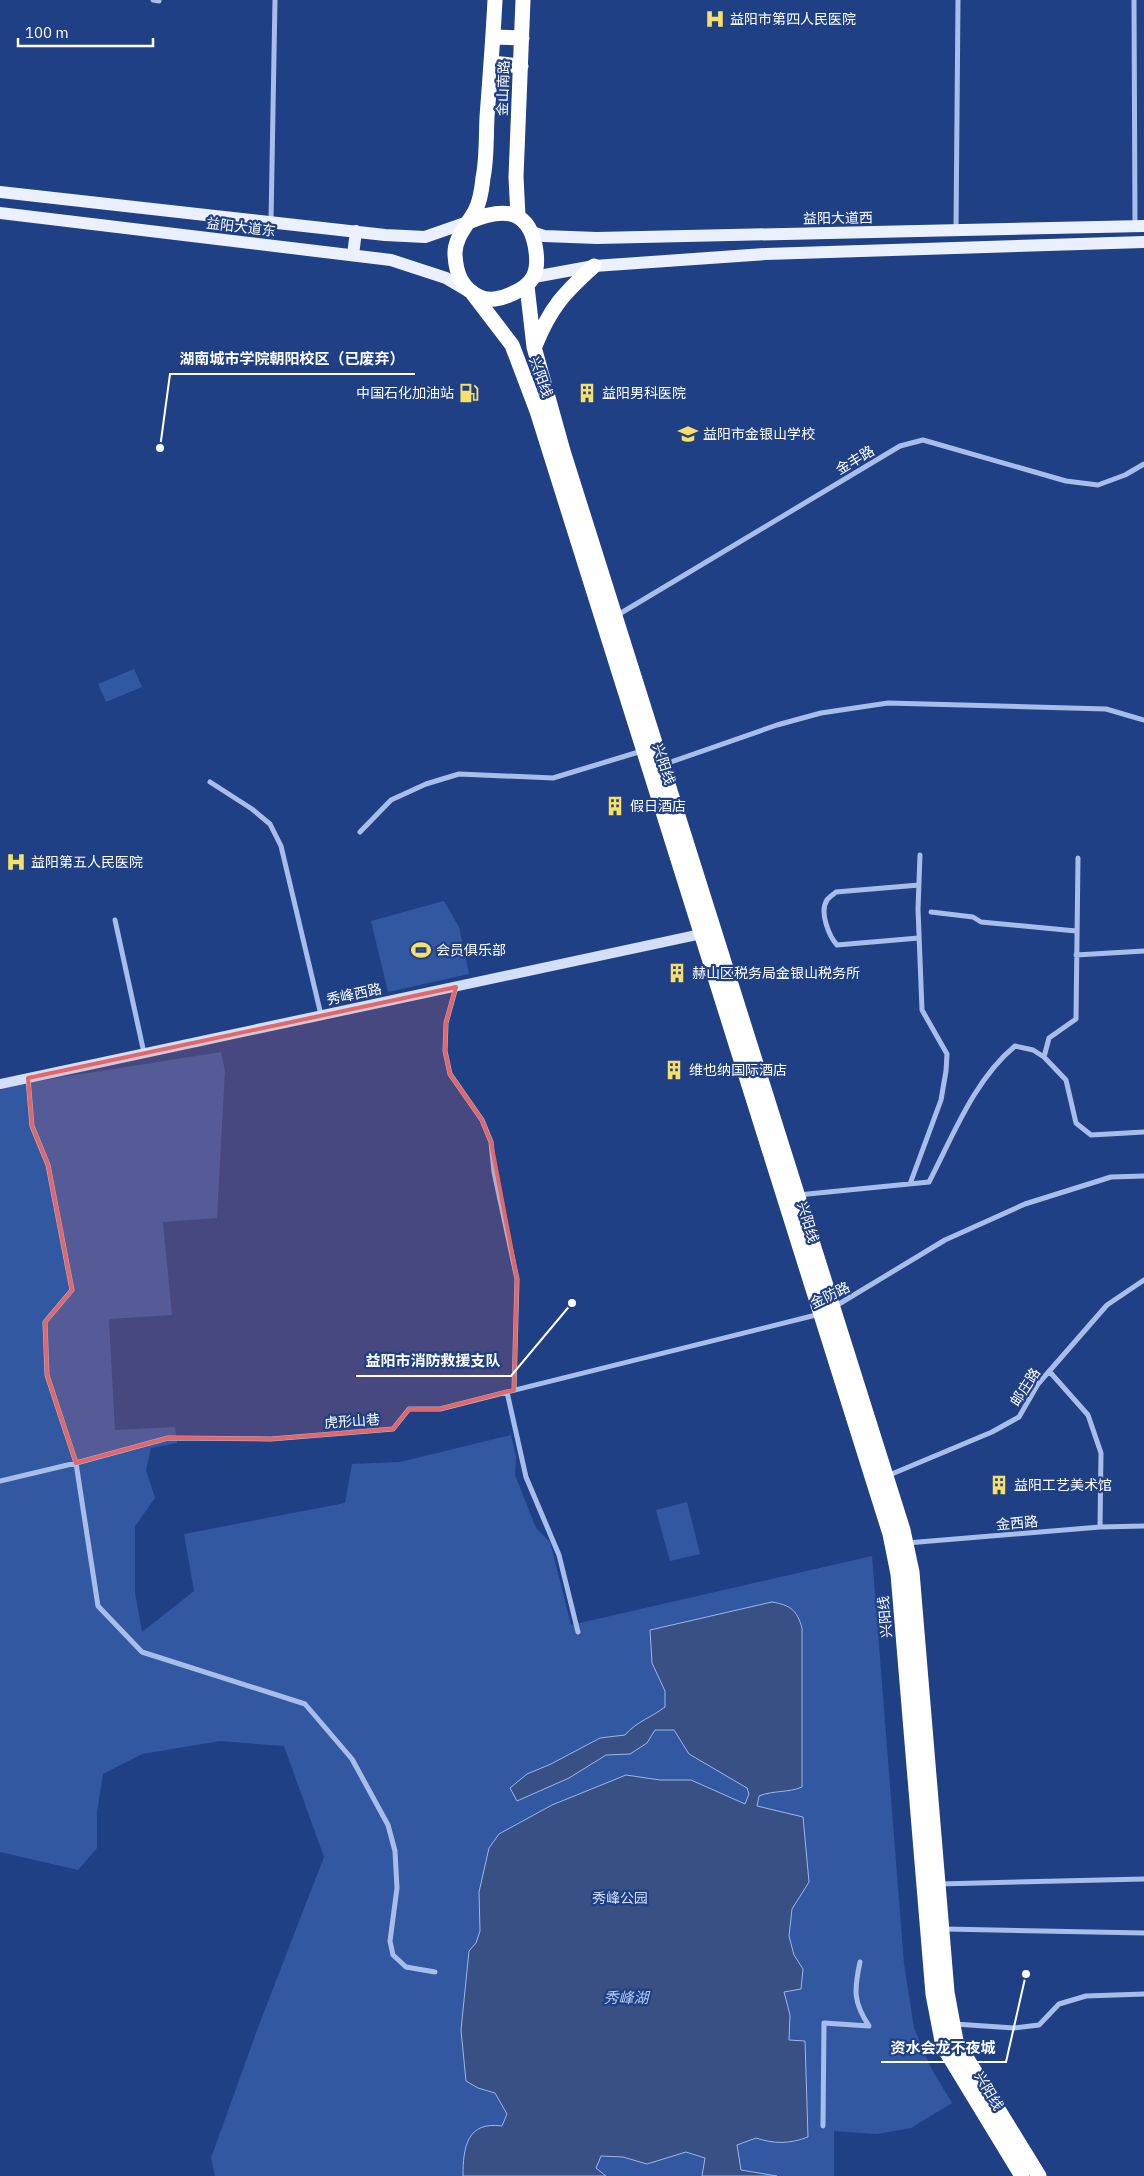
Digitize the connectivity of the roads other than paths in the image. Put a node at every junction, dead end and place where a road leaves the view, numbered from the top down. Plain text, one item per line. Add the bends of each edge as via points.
1 (274, 0) edge
2 (495, 0) edge
3 (523, 0) edge
4 (958, 0) edge
5 (1134, 0) edge
6 (493, 37) junction
7 (522, 38) junction
8 (491, 63) junction
9 (520, 66) junction
10 (0, 192) edge
11 (0, 213) edge
12 (518, 216) junction
13 (272, 222) junction
14 (468, 222) junction
15 (1140, 226) edge
16 (956, 230) junction
17 (356, 231) junction
18 (532, 232) junction
19 (1144, 242) edge
20 (353, 256) junction
21 (594, 266) junction
22 (530, 281) junction
23 (473, 294) junction
24 (534, 347) junction
25 (1144, 464) edge
26 (609, 620) junction
27 (1144, 720) edge
28 (642, 750) junction
29 (662, 765) junction
30 (210, 782) dead end
31 (360, 832) dead end
32 (920, 855) dead end
33 (1078, 858) dead end
34 (919, 885) junction
35 (931, 912) dead end
36 (115, 920) dead end
37 (1076, 931) junction
38 (707, 933) junction
39 (919, 938) junction
40 (1144, 952) edge
41 (1076, 955) junction
42 (456, 987) junction
43 (321, 1016) junction
44 (144, 1053) junction
45 (1044, 1057) junction
46 (28, 1078) junction
47 (0, 1084) edge
48 (1144, 1132) edge
49 (1144, 1176) edge
50 (910, 1184) junction
51 (798, 1195) junction
52 (1144, 1280) edge
53 (827, 1311) junction
54 (1049, 1371) junction
55 (514, 1390) junction
56 (507, 1392) junction
57 (76, 1464) junction
58 (880, 1479) junction
59 (0, 1481) edge
60 (1144, 1526) edge
61 (1100, 1527) junction
62 (899, 1544) junction
63 (578, 1632) dead end
64 (1144, 1879) edge
65 (931, 1884) junction
66 (935, 1929) junction
67 (1144, 1933) edge
68 (860, 1962) dead end
69 (435, 1972) dead end
70 (1144, 1994) edge
71 (953, 2024) junction
72 (823, 2126) dead end
73 (1022, 2176) edge
74 (1039, 2176) edge

1 - 13 street
2 - 6 highway, 金山南路
3 - 7 highway, 金山南路
4 - 16 street
5 - 15 street
6 - 7 highway
6 - 8 highway, 金山南路
7 - 9 highway, 金山南路
8 - 9 highway
8 - 14 highway, 金山南路 via 484,176 476,209
9 - 12 highway, 金山南路 via 516,178
10 - 13 main road
11 - 20 main road, 益阳大道东
12 - 14 highway via 489,213
12 - 18 highway via 527,222
13 - 17 main road
14 - 17 main road via 425,237
14 - 23 highway via 454,252 464,287
15 - 16 main road, 益阳大道西
16 - 18 main road, 益阳大道西 via 597,238 544,236
17 - 20 main road
18 - 22 highway via 538,262
19 - 21 main road via 766,254
20 - 23 main road, 益阳大道东 via 391,260 446,278
21 - 22 main road
21 - 24 highway via 566,290 546,317
22 - 23 highway via 502,298 484,299
22 - 24 highway, 兴阳线
23 - 26 highway, 兴阳线 via 512,345
24 - 26 highway, 兴阳线
25 - 26 street, 金丰路 via 1098,486 1066,481 923,440 900,446
26 - 28 highway, 兴阳线
26 - 29 highway, 兴阳线
27 - 29 street via 1106,709 888,703 821,713 777,725
28 - 31 street via 552,778 459,774 391,800
28 - 38 highway, 兴阳线
29 - 38 highway, 兴阳线
30 - 43 street via 270,824 281,846
32 - 34 street
33 - 37 street
34 - 39 street
34 - 39 street via 836,892 827,899 824,908 830,937 837,945
35 - 37 street via 973,917 981,922
36 - 44 street
37 - 41 street
38 - 42 street, 秀峰西路
38 - 51 highway, 兴阳线
38 - 53 highway, 兴阳线
39 - 50 street via 922,1010 947,1054 941,1100
40 - 41 street
41 - 45 street via 1076,1019 1049,1038
42 - 43 street, 秀峰西路
42 - 55 street via 446,1023 445,1050 450,1074 482,1120 491,1142 494,1172 517,1279
43 - 44 street, 秀峰西路
44 - 46 street, 秀峰西路
45 - 48 street via 1066,1080 1076,1123 1091,1135
45 - 50 street via 1033,1050 1015,1046 1004,1055 978,1090 929,1182
46 - 47 street, 秀峰西路
46 - 57 street via 32,1126 48,1164 72,1290 45,1322 47,1376
49 - 53 street, 金防路 via 1111,1177 1025,1204 945,1240
50 - 51 street
51 - 53 highway, 兴阳线
52 - 54 street, 邮庄路 via 1107,1306
53 - 55 street, 金防路
53 - 58 highway, 兴阳线
54 - 58 street, 邮庄路 via 1020,1416 992,1432
54 - 61 street via 1088,1415 1102,1453
55 - 56 street, 金防路
56 - 57 street, 虎形山巷 via 440,1409 409,1409 393,1429 271,1439 168,1438
56 - 63 street via 526,1477 559,1555
57 - 59 street, 虎形山巷
57 - 69 street via 98,1606 142,1652 305,1704 352,1759 388,1825 395,1851 397,1888 390,1941 393,1955 406,1967
58 - 62 highway, 兴阳线
60 - 61 street, 金西路
61 - 62 street, 金西路
62 - 65 highway, 兴阳线 via 898,1574
64 - 65 street
65 - 66 highway, 兴阳线
66 - 67 street
66 - 71 highway, 兴阳线
66 - 73 highway, 兴阳线 via 933,1994 943,2046
68 - 72 street via 856,1994 858,2009 869,2026 824,2023
70 - 71 street via 1086,1996 1059,2004 1038,2025 1014,2028
71 - 74 highway, 兴阳线 via 956,2040

